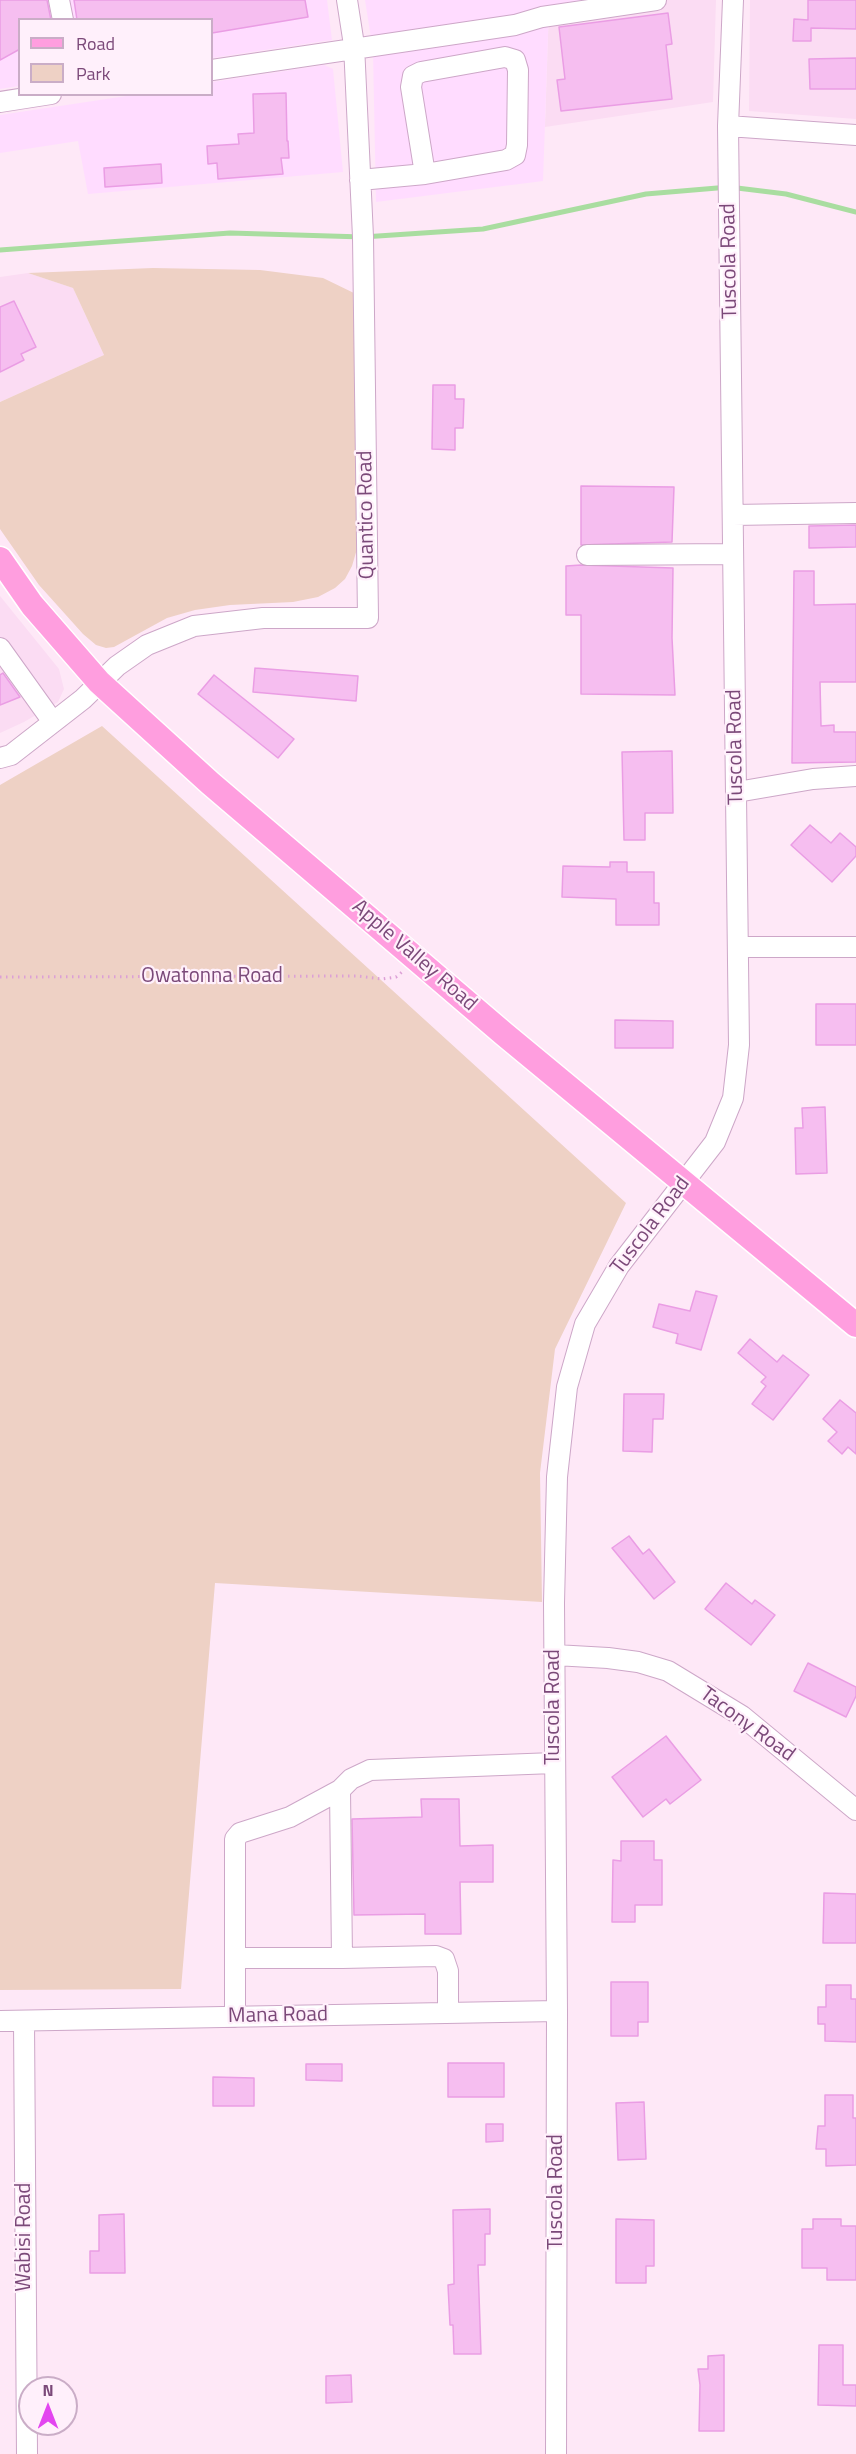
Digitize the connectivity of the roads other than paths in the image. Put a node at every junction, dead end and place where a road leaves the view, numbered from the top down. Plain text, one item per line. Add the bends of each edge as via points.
1 (59, 0) edge
2 (347, 0) edge
3 (656, 0) edge
4 (733, 0) edge
5 (63, 18) edge
6 (355, 49) junction
7 (213, 70) edge
8 (38, 96) edge
9 (0, 102) edge
10 (728, 126) junction
11 (856, 135) edge
12 (425, 174) junction
13 (360, 180) junction
14 (856, 513) edge
15 (733, 515) junction
16 (733, 554) junction
17 (587, 555) dead end
18 (0, 559) edge
19 (0, 648) edge
20 (99, 682) junction
21 (52, 723) junction
22 (0, 758) edge
23 (856, 776) edge
24 (737, 792) junction
25 (739, 947) junction
26 (856, 947) edge
27 (685, 1182) junction
28 (856, 1325) edge
29 (555, 1655) junction
30 (554, 1763) junction
31 (340, 1790) junction
32 (856, 1810) edge
33 (235, 1958) junction
34 (342, 1958) junction
35 (557, 2011) junction
36 (448, 2013) junction
37 (235, 2017) junction
38 (0, 2021) edge
39 (24, 2021) junction
40 (27, 2454) edge
41 (556, 2454) edge

1 - 5 street
2 - 6 street, Quantico Road
3 - 6 street
4 - 10 street, Tuscola Road
6 - 7 street
6 - 13 street, Quantico Road
8 - 9 street
10 - 11 street
10 - 15 street, Tuscola Road
12 - 12 street via 506,160 515,155 515,60 505,57 413,76 411,87
12 - 13 street
13 - 20 street, Quantico Road via 368,618 263,618 194,626 147,645
14 - 15 street
15 - 16 street, Tuscola Road
16 - 17 street
16 - 24 street, Tuscola Road
18 - 20 main road, Apple Valley Road via 32,605
19 - 21 street
20 - 21 street, Quantico Road
20 - 27 main road, Apple Valley Road via 210,783
21 - 22 street, Quantico Road via 11,755
23 - 24 street
24 - 25 street, Tuscola Road
25 - 26 street
25 - 27 street, Tuscola Road via 739,1045 733,1098 715,1142
27 - 28 main road, Apple Valley Road
27 - 29 street, Tuscola Road via 619,1266 585,1324 567,1387 557,1477
29 - 30 street, Tuscola Road
29 - 32 street, Tacony Road via 618,1659 668,1671 742,1716
30 - 31 street via 370,1770 351,1779
30 - 35 street, Tuscola Road
31 - 33 street via 290,1817 240,1833 235,1839
31 - 34 street
33 - 34 street
33 - 37 street
34 - 36 street via 444,1959 448,1971
35 - 36 street, Mana Road
35 - 41 street, Tuscola Road
36 - 37 street, Mana Road
37 - 39 street, Mana Road
38 - 39 street, Mana Road
39 - 40 street, Wabisi Road

